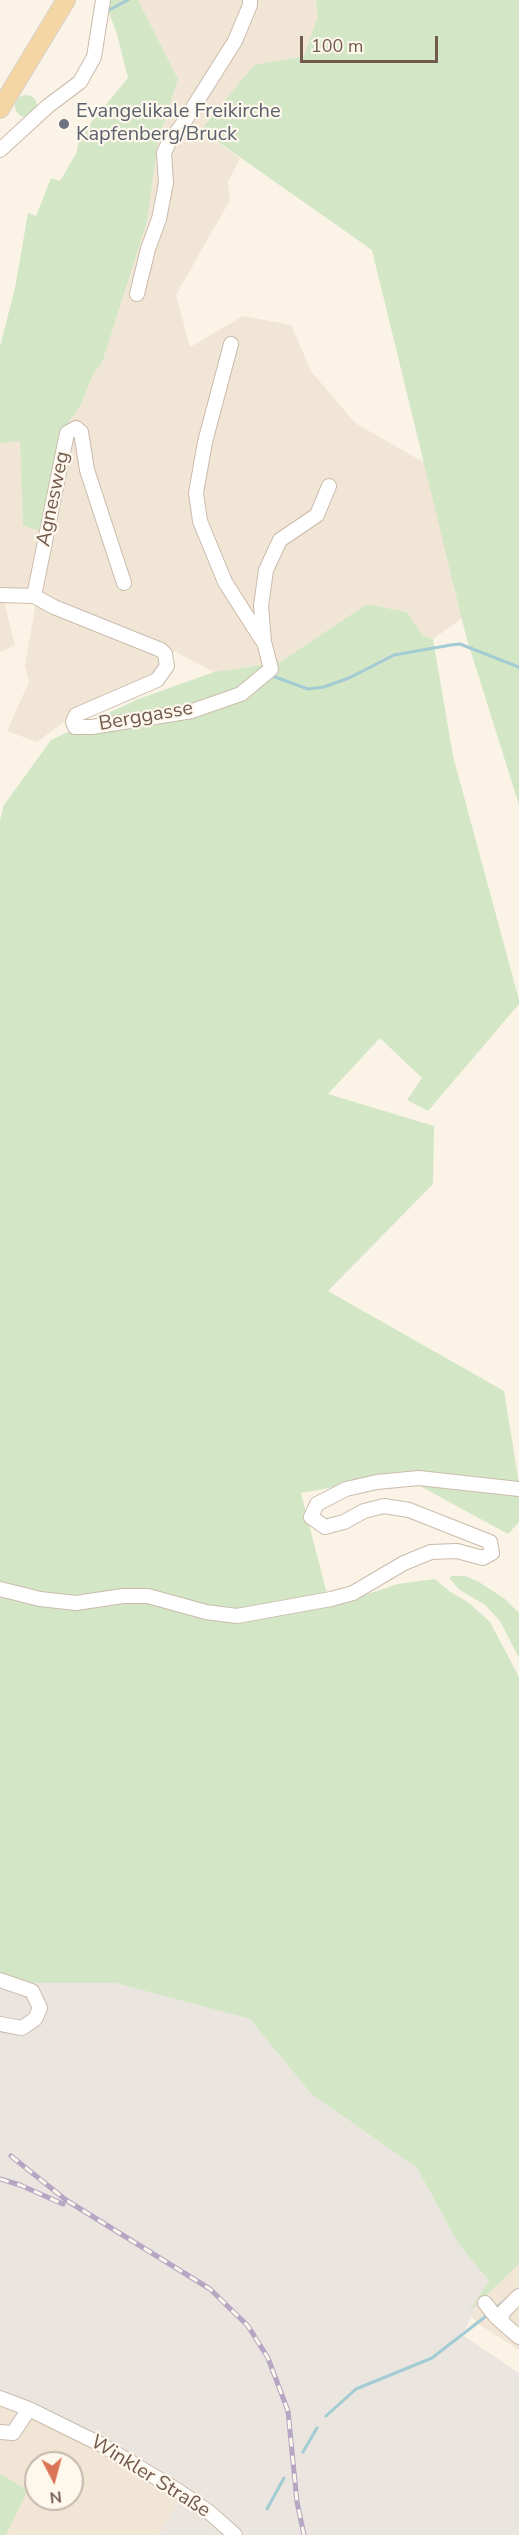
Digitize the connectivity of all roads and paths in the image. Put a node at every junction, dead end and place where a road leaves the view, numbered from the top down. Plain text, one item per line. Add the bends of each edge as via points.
1 (66, 0) edge
2 (104, 0) edge
3 (250, 0) edge
4 (0, 109) edge
5 (0, 150) edge
6 (137, 294) dead end
7 (231, 344) dead end
8 (329, 486) dead end
9 (124, 584) dead end
10 (0, 596) edge
11 (34, 596) junction
12 (264, 642) junction
13 (519, 1489) edge
14 (0, 1589) edge
15 (0, 1980) edge
16 (0, 2024) edge
17 (519, 2296) edge
18 (500, 2312) edge
19 (519, 2337) edge
20 (0, 2397) edge
21 (28, 2409) junction
22 (0, 2432) edge
23 (235, 2535) edge

1 - 4 main road
2 - 5 street via 94,57 80,82
3 - 6 street via 235,41 168,142 159,219
7 - 12 street, Berggasse via 196,493 200,521 225,582
8 - 12 street, Berggasse via 317,515 280,540 266,570 261,606
9 - 11 street, Agnesweg via 87,470 81,432 76,428 68,433
10 - 11 street, Berggasse
11 - 12 street, Berggasse via 165,654 167,666 157,680 76,715 75,727 192,711 242,694 271,669
13 - 14 street via 419,1478 346,1489 317,1504 311,1517 325,1527 384,1506 410,1510 490,1542 492,1553 483,1558 457,1551 431,1552 353,1593 331,1599 237,1616 148,1596 76,1603
15 - 16 street via 32,1991 40,2007 35,2019 22,2028
17 - 18 street
18 - 19 street
20 - 21 street, Winkler Straße
21 - 22 street via 13,2433
21 - 23 street, Winkler Straße via 102,2445 177,2490

